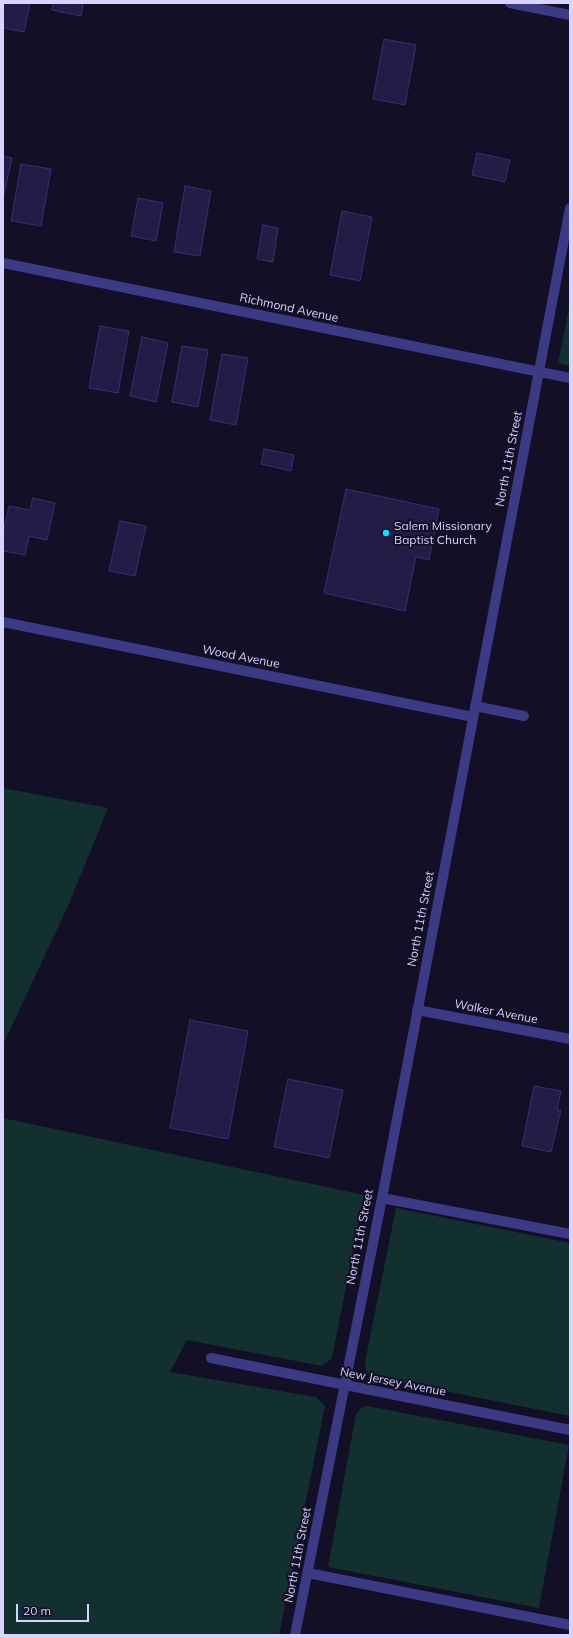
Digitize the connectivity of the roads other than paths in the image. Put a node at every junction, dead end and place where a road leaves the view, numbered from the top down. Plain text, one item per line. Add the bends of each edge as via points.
1 (510, 3) edge
2 (570, 15) edge
3 (570, 208) edge
4 (3, 263) edge
5 (538, 372) junction
6 (570, 378) edge
7 (3, 622) edge
8 (475, 706) junction
9 (524, 716) dead end
10 (473, 717) junction
11 (417, 1010) junction
12 (570, 1039) edge
13 (382, 1198) junction
14 (570, 1234) edge
15 (211, 1358) dead end
16 (344, 1386) junction
17 (570, 1430) edge
18 (308, 1573) junction
19 (570, 1625) edge
20 (296, 1635) edge

1 - 2 street
3 - 5 street, North 11th Street
4 - 5 street, Richmond Avenue
5 - 6 street, Richmond Avenue
5 - 8 street, North 11th Street
7 - 10 street, Wood Avenue
8 - 9 street
8 - 10 street, North 11th Street
10 - 11 street, North 11th Street
11 - 12 street, Walker Avenue
11 - 13 street, North 11th Street
13 - 14 street
13 - 16 street, North 11th Street
15 - 16 street, New Jersey Avenue
16 - 17 street, New Jersey Avenue
16 - 18 street, North 11th Street
18 - 19 street
18 - 20 street, North 11th Street

